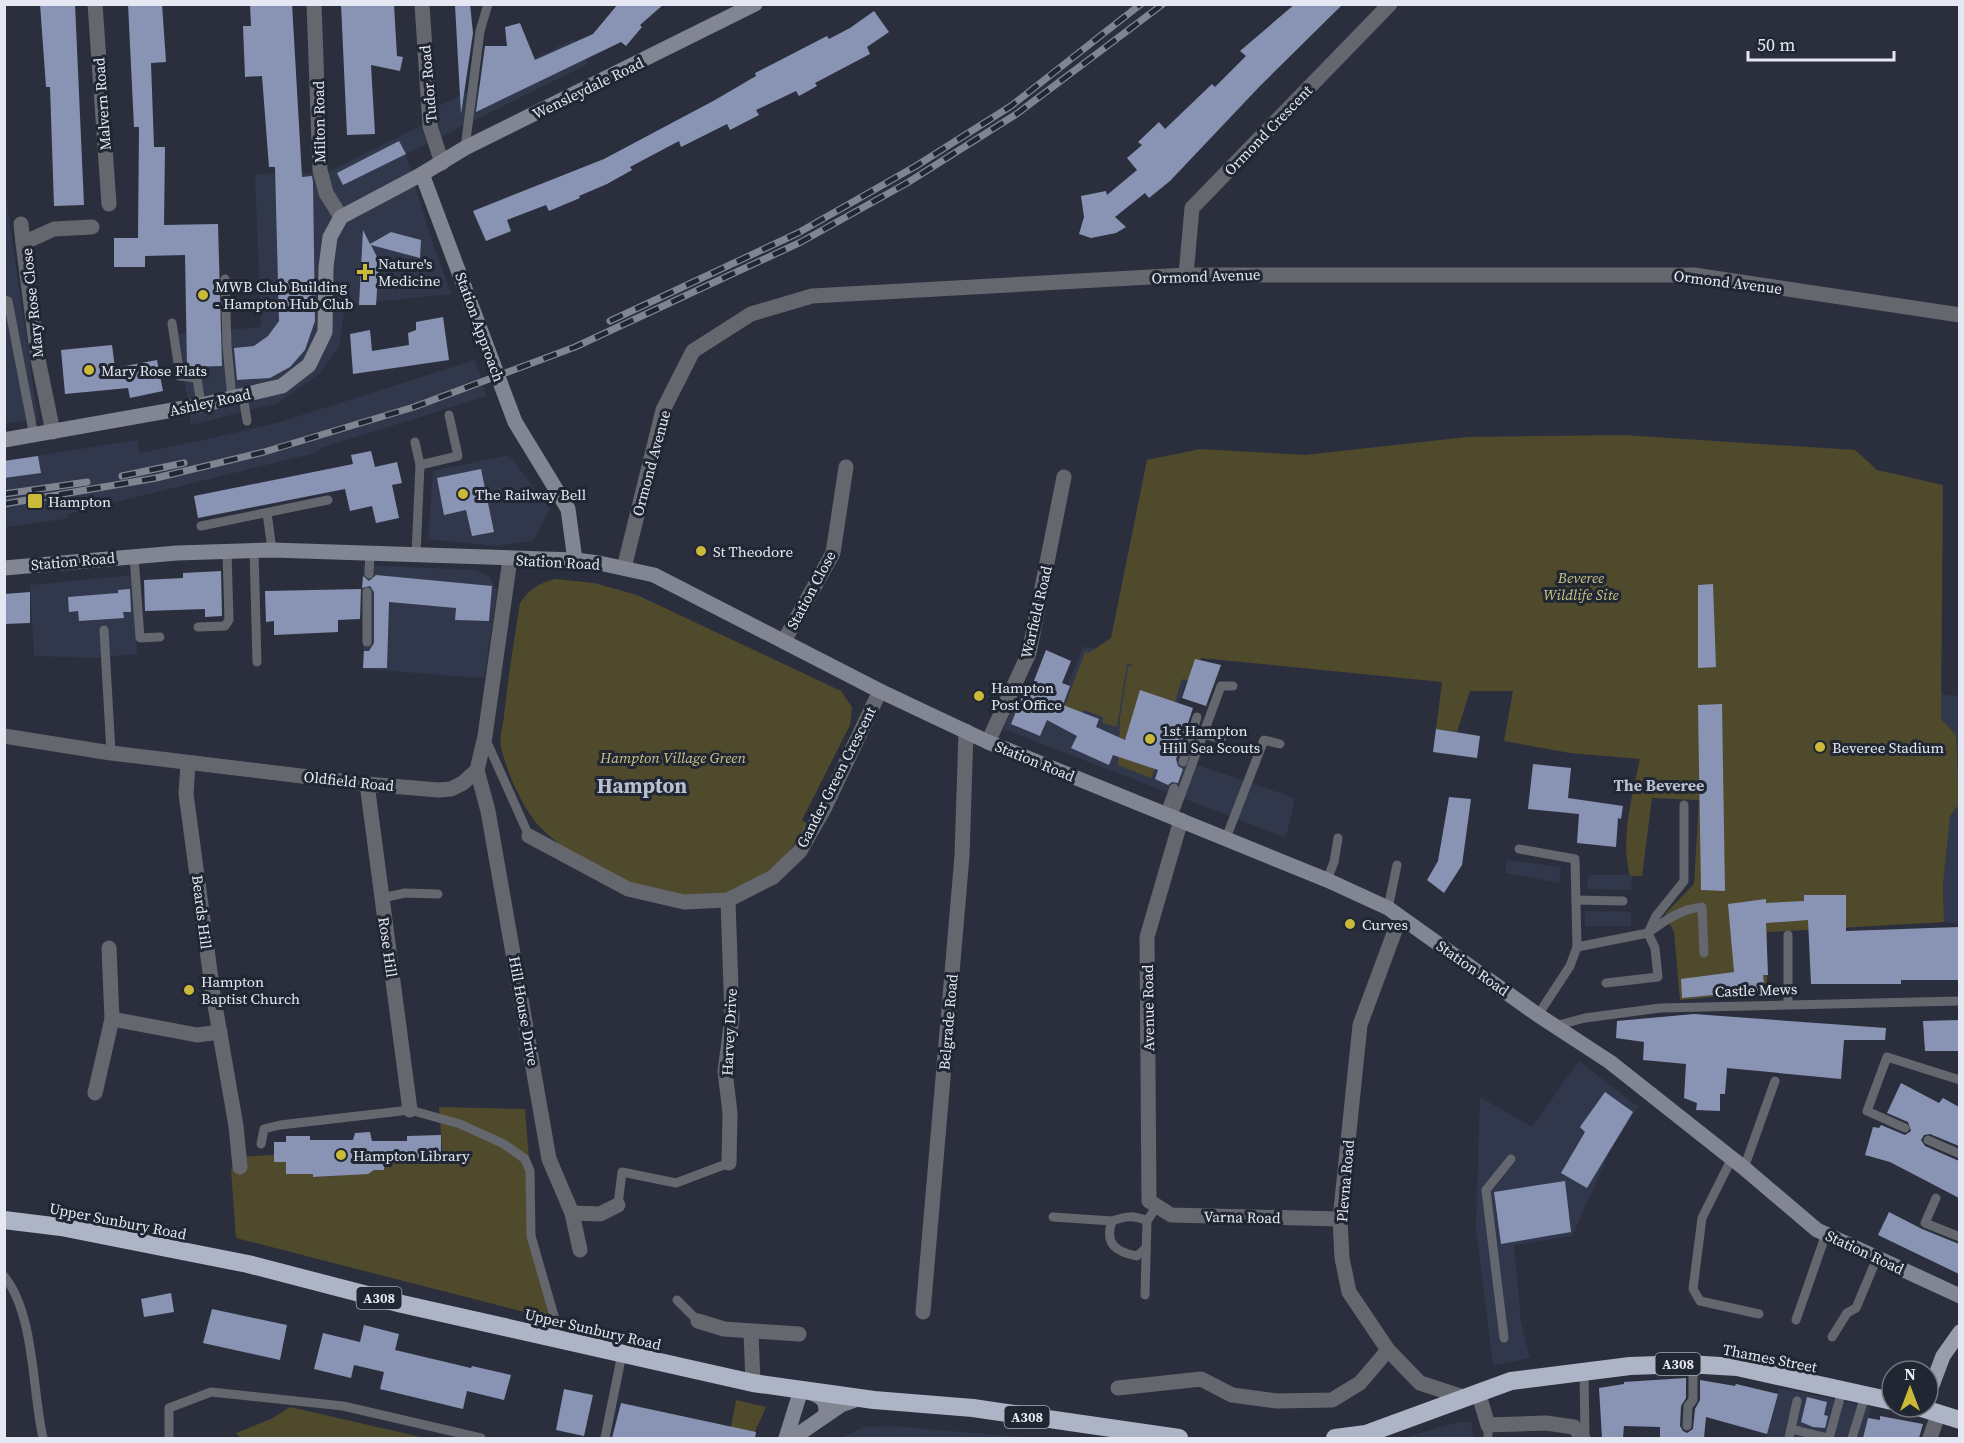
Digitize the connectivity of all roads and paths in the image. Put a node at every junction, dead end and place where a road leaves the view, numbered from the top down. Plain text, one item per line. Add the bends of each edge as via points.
1 (95, 4) edge
2 (314, 4) edge
3 (422, 4) edge
4 (488, 4) edge
5 (1390, 4) edge
6 (755, 5) edge
7 (465, 148) junction
8 (442, 163) junction
9 (422, 174) junction
10 (109, 204) dead end
11 (341, 217) junction
12 (21, 224) dead end
13 (92, 226) dead end
14 (23, 243) junction
15 (1186, 275) junction
16 (225, 279) dead end
17 (4, 300) edge
18 (1959, 315) edge
19 (172, 323) dead end
20 (237, 397) junction
21 (201, 405) junction
22 (449, 415) dead end
23 (247, 421) dead end
24 (54, 432) junction
25 (34, 436) junction
26 (4, 440) edge
27 (415, 442) dead end
28 (420, 465) junction
29 (846, 466) dead end
30 (1064, 477) dead end
31 (328, 500) dead end
32 (267, 513) junction
33 (201, 526) dead end
34 (254, 550) junction
35 (272, 550) junction
36 (227, 551) junction
37 (370, 553) junction
38 (416, 555) junction
39 (134, 556) junction
40 (510, 559) junction
41 (575, 560) junction
42 (4, 568) edge
43 (624, 568) junction
44 (369, 574) dead end
45 (367, 592) dead end
46 (198, 627) dead end
47 (104, 630) dead end
48 (160, 637) dead end
49 (784, 641) junction
50 (367, 642) dead end
51 (257, 662) dead end
52 (1233, 686) dead end
53 (880, 691) junction
54 (1197, 717) dead end
55 (966, 731) junction
56 (1203, 734) junction
57 (4, 736) edge
58 (485, 736) junction
59 (1221, 739) dead end
60 (988, 742) junction
61 (1280, 744) dead end
62 (111, 753) junction
63 (1183, 762) dead end
64 (188, 763) junction
65 (477, 770) junction
66 (367, 784) junction
67 (1174, 788) dead end
68 (1684, 805) dead end
69 (1173, 816) junction
70 (529, 836) joint
71 (1226, 838) junction
72 (1338, 838) dead end
73 (1519, 849) dead end
74 (1397, 865) dead end
75 (1327, 879) junction
76 (438, 894) dead end
77 (382, 898) junction
78 (728, 900) junction
79 (1576, 900) junction
80 (1623, 901) dead end
81 (1394, 912) junction
82 (1648, 933) junction
83 (1788, 935) dead end
84 (1578, 947) junction
85 (109, 948) dead end
86 (1704, 953) dead end
87 (1606, 983) dead end
88 (1959, 1001) edge
89 (1788, 1003) junction
90 (1538, 1015) junction
91 (112, 1019) junction
92 (1555, 1026) junction
93 (220, 1032) junction
94 (1959, 1080) edge
95 (1775, 1082) dead end
96 (95, 1093) dead end
97 (410, 1110) junction
98 (1905, 1128) dead end
99 (1928, 1140) dead end
100 (261, 1144) dead end
101 (1959, 1154) edge
102 (1732, 1158) junction
103 (1511, 1159) dead end
104 (729, 1163) joint
105 (240, 1167) dead end
106 (1744, 1168) junction
107 (1936, 1198) dead end
108 (1153, 1203) junction
109 (618, 1205) joint
110 (572, 1213) junction
111 (1053, 1217) dead end
112 (1340, 1219) junction
113 (4, 1220) edge
114 (1112, 1221) junction
115 (1147, 1221) junction
116 (1826, 1234) junction
117 (1959, 1237) edge
118 (1146, 1248) junction
119 (580, 1250) dead end
120 (1877, 1258) junction
121 (4, 1276) edge
122 (1145, 1295) dead end
123 (1959, 1296) edge
124 (677, 1300) dead end
125 (923, 1312) dead end
126 (1759, 1314) dead end
127 (1796, 1320) dead end
128 (698, 1321) joint
129 (751, 1332) junction
130 (1959, 1332) edge
131 (799, 1334) dead end
132 (1833, 1337) dead end
133 (1504, 1338) dead end
134 (561, 1340) junction
135 (1388, 1350) junction
136 (622, 1354) junction
137 (1693, 1364) junction
138 (1940, 1365) edge
139 (1584, 1370) junction
140 (753, 1383) junction
141 (1118, 1388) dead end
142 (801, 1390) junction
143 (1842, 1391) junction
144 (1470, 1395) junction
145 (1865, 1396) junction
146 (861, 1398) junction
147 (1880, 1399) edge
148 (1797, 1401) dead end
149 (1940, 1412) edge
150 (825, 1414) junction
151 (1928, 1419) edge
152 (1959, 1420) edge
153 (1687, 1426) dead end
154 (1488, 1432) edge
155 (1790, 1434) edge
156 (43, 1438) edge
157 (169, 1438) edge
158 (481, 1438) edge
159 (605, 1438) edge
160 (786, 1438) edge
161 (793, 1438) edge
162 (1179, 1438) edge
163 (1335, 1438) edge
164 (1584, 1438) edge
165 (1828, 1438) edge
166 (1852, 1438) edge
167 (1930, 1438) edge

1 - 10 street, Malvern Road
2 - 11 street, Milton Road via 320,170 326,193
3 - 8 street, Tudor Road via 430,126
4 - 7 lane via 480,31
5 - 15 street, Ormond Crescent via 1192,208
6 - 7 street, Wensleydale Road
7 - 8 street, Wensleydale Road
8 - 9 street, Wensleydale Road
9 - 11 street
9 - 41 street, Station Approach via 523,438 568,509
11 - 20 street, Ashley Road via 330,237 325,332 309,365 282,386
12 - 14 street
13 - 14 street, Mary Rose Close via 54,230
14 - 24 street, Mary Rose Close via 38,359
15 - 18 street, Ormond Avenue via 1694,274
15 - 43 street, Ormond Avenue via 812,296 751,314 693,351 663,410
16 - 20 lane via 227,346
17 - 25 lane via 8,301
19 - 21 lane via 180,376 197,378
20 - 21 street, Ashley Road
20 - 23 lane
21 - 24 street, Ashley Road
22 - 28 lane via 458,456
24 - 25 street, Ashley Road
25 - 26 street, Ashley Road
27 - 28 lane
28 - 38 lane
29 - 49 street, Station Close via 833,553
30 - 60 street, Warfield Road via 1029,653
31 - 32 lane
32 - 33 lane
32 - 35 lane
34 - 35 street, Station Road
34 - 36 street, Station Road
34 - 51 lane
35 - 37 street, Station Road
36 - 39 street, Station Road
36 - 46 lane via 229,620 225,626
37 - 38 street, Station Road
37 - 44 lane
38 - 40 street, Station Road
39 - 42 street, Station Road
39 - 48 lane via 141,638
40 - 41 street, Station Road
40 - 58 street
41 - 43 street, Station Road
43 - 49 street, Station Road via 677,585
45 - 50 lane
47 - 62 lane
49 - 53 street, Station Road
52 - 56 lane via 1221,686
53 - 55 street, Station Road
53 - 78 street, Gander Green Crescent via 800,851 773,877
54 - 63 lane
55 - 60 street, Station Road
55 - 125 street, Belgrade Road via 962,856
56 - 59 lane
56 - 69 lane
57 - 62 street, Oldfield Road
58 - 65 street
58 - 70 lane, Gander Green Crescent
60 - 69 street, Station Road
61 - 71 lane via 1264,740
62 - 64 street, Oldfield Road
64 - 66 street, Oldfield Road
64 - 93 street, Beards Hill via 186,794
65 - 66 street, Oldfield Road via 451,789
65 - 110 street, Hill House Drive via 488,811 549,1160
66 - 77 street, Rose Hill
67 - 69 lane
68 - 82 lane via 1684,881 1656,916
69 - 71 street, Station Road
69 - 108 street, Avenue Road via 1147,937
70 - 78 street, Gander Green Crescent via 628,889 684,902
71 - 75 street, Station Road
72 - 75 lane
73 - 79 lane via 1575,859
74 - 81 lane
75 - 81 street, Station Road
76 - 77 lane via 405,893
77 - 97 street, Rose Hill
78 - 104 street, Harvey Drive via 732,1018 725,1071 730,1113
79 - 80 lane
79 - 84 lane
81 - 90 street, Station Road
81 - 112 street, Plevna Road via 1360,1025
82 - 84 lane
82 - 86 lane via 1666,920 1702,907
82 - 87 lane via 1655,948 1658,977
83 - 89 lane
84 - 90 lane
85 - 91 street
88 - 89 lane, Castle Mews via 1882,1005
89 - 92 lane, Castle Mews via 1660,1008
90 - 92 street, Station Road
91 - 93 street via 198,1035
91 - 96 street
92 - 102 street, Station Road via 1610,1062
93 - 105 street, Beards Hill
94 - 98 lane via 1887,1057 1867,1111
95 - 106 lane
97 - 100 lane via 280,1125 264,1130
97 - 134 lane via 460,1124 504,1144 525,1159 530,1171 531,1236
99 - 101 lane
102 - 106 street, Station Road
102 - 126 lane via 1702,1218 1693,1289 1700,1300
103 - 133 lane via 1486,1190
104 - 109 lane via 676,1183 622,1172
106 - 116 street, Station Road
107 - 117 lane via 1925,1223
108 - 112 street, Varna Road via 1171,1215
108 - 115 lane
109 - 110 street via 600,1214
110 - 119 street, Hill House Drive
111 - 114 lane
112 - 135 street, Plevna Road via 1349,1292
113 - 134 highway, Upper Sunbury Road / A308 via 61,1227 248,1264
114 - 115 lane via 1136,1216
114 - 118 lane via 1108,1232 1111,1245 1120,1253 1137,1256
115 - 118 lane
116 - 120 street, Station Road
116 - 127 lane
118 - 122 lane
120 - 123 street, Station Road
120 - 132 lane via 1856,1308 1847,1313
121 - 156 lane via 15,1289 29,1346
124 - 128 lane
128 - 129 street
129 - 131 street
129 - 140 street
130 - 138 main road
134 - 136 highway, Upper Sunbury Road / A308
135 - 141 street via 1360,1383 1332,1400 1277,1401 1232,1395 1201,1379
135 - 144 street, Plevna Road via 1420,1383
136 - 140 highway, Upper Sunbury Road / A308
136 - 159 lane
137 - 139 highway, Thames Street / A308
137 - 143 highway, Thames Street / A308 via 1737,1367
137 - 153 lane via 1693,1400 1688,1406
139 - 144 highway, Thames Street / A308 via 1511,1381
139 - 164 lane
140 - 142 highway, Upper Sunbury Road / A308
142 - 146 highway, Upper Sunbury Road / A308
142 - 150 street via 824,1400
142 - 160 street
143 - 145 highway, Thames Street / A308
143 - 165 lane
144 - 154 street
144 - 163 highway, A308 via 1366,1434
145 - 147 highway, Thames Street / A308
145 - 166 lane
146 - 150 street
146 - 162 highway, Upper Sunbury Road / A308 via 973,1408
148 - 155 lane
149 - 152 highway
150 - 161 street
151 - 167 street
154 - 164 street via 1546,1423 1574,1427
155 - 165 lane
157 - 158 lane via 169,1408 211,1392 343,1406

